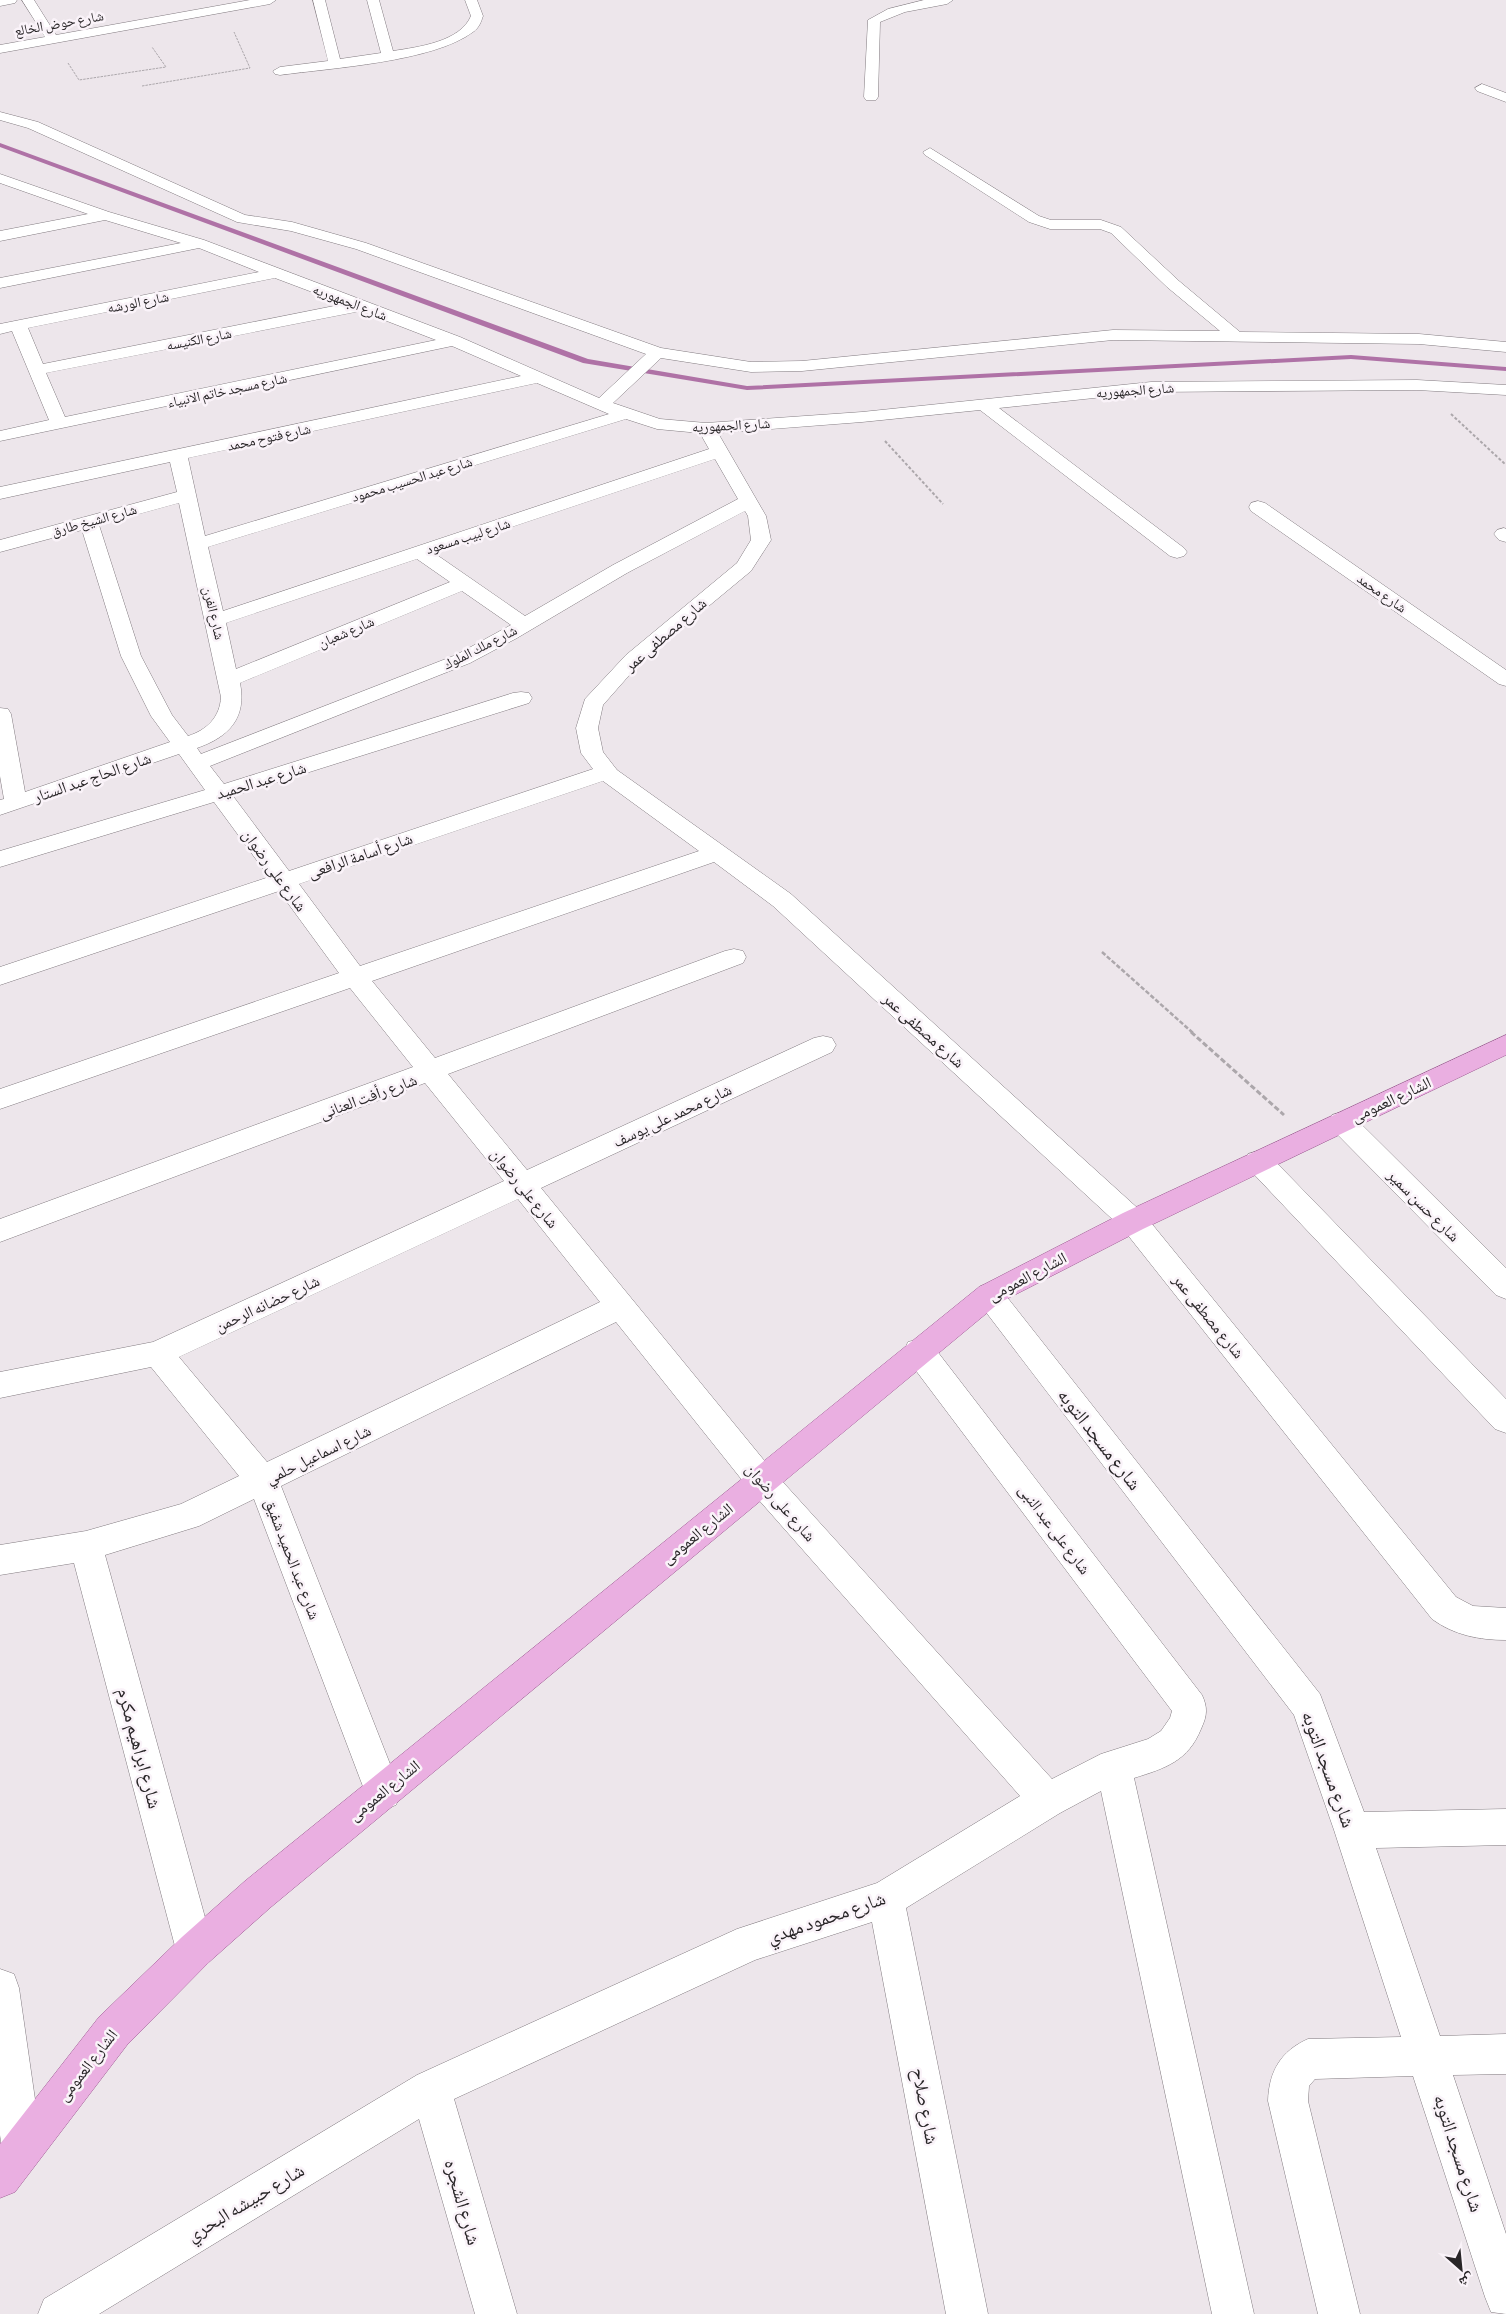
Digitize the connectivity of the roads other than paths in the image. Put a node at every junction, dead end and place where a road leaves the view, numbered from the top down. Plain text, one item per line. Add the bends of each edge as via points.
1 (11, 0) edge
2 (28, 0) edge
3 (270, 0) edge
4 (319, 0) edge
5 (373, 0) edge
6 (471, 0) edge
7 (944, 0) edge
8 (0, 2) edge
9 (222, 4) edge
10 (52, 40) junction
11 (0, 48) edge
12 (388, 55) junction
13 (335, 63) junction
14 (280, 71) dead end
15 (1482, 88) dead end
16 (870, 97) dead end
17 (1506, 98) edge
18 (0, 116) edge
19 (930, 152) dead end
20 (0, 178) edge
21 (104, 215) junction
22 (0, 236) edge
23 (200, 238) junction
24 (275, 273) junction
25 (0, 283) edge
26 (361, 306) junction
27 (18, 326) junction
28 (0, 329) edge
29 (1235, 336) junction
30 (454, 342) junction
31 (1506, 346) edge
32 (652, 357) junction
33 (37, 370) junction
34 (537, 378) junction
35 (1484, 388) junction
36 (1506, 390) edge
37 (983, 404) junction
38 (601, 405) junction
39 (1506, 409) edge
40 (626, 414) junction
41 (59, 424) junction
42 (706, 428) junction
43 (0, 436) edge
44 (720, 451) junction
45 (178, 456) junction
46 (0, 493) edge
47 (187, 495) junction
48 (749, 501) junction
49 (1258, 507) dead end
50 (89, 522) junction
51 (198, 544) junction
52 (0, 546) edge
53 (420, 552) junction
54 (1177, 552) dead end
55 (464, 583) junction
56 (215, 620) junction
57 (524, 625) junction
58 (229, 680) junction
59 (1506, 680) edge
60 (521, 698) dead end
61 (0, 714) edge
62 (0, 718) edge
63 (190, 754) junction
64 (607, 772) junction
65 (219, 793) junction
66 (8, 806) edge
67 (717, 853) junction
68 (0, 859) edge
69 (284, 881) junction
70 (734, 958) dead end
71 (0, 976) edge
72 (355, 977) junction
73 (1506, 1044) edge
74 (823, 1045) dead end
75 (432, 1072) junction
76 (0, 1099) edge
77 (1342, 1122) junction
78 (1258, 1161) junction
79 (521, 1184) junction
80 (1133, 1221) junction
81 (0, 1231) edge
82 (1506, 1287) edge
83 (989, 1295) junction
84 (620, 1306) junction
85 (919, 1351) junction
86 (158, 1353) junction
87 (0, 1385) edge
88 (1506, 1420) edge
89 (761, 1480) junction
90 (264, 1481) junction
91 (86, 1546) junction
92 (0, 1560) edge
93 (1506, 1624) edge
94 (1190, 1707) joint
95 (1114, 1766) junction
96 (382, 1792) junction
97 (1047, 1800) junction
98 (1506, 1827) edge
99 (1352, 1830) junction
100 (886, 1899) junction
101 (195, 1950) junction
102 (0, 1988) edge
103 (1506, 2054) edge
104 (1427, 2056) junction
105 (431, 2089) junction
106 (11, 2162) edge
107 (1506, 2297) edge
108 (59, 2314) edge
109 (496, 2314) edge
110 (967, 2314) edge
111 (1233, 2314) edge
112 (1339, 2314) edge

1 - 8 street
2 - 10 street
3 - 9 street, شارع حوض الخالع
4 - 13 street
5 - 12 street
6 - 12 street via 478,16 472,28 453,40
7 - 16 street via 890,11 874,20
9 - 10 street, شارع حوض الخالع via 136,25
10 - 11 street, شارع حوض الخالع
12 - 13 street
13 - 14 street
15 - 17 street
18 - 32 street via 33,125 233,222 292,227 361,246
19 - 29 street via 1034,219 1050,224 1101,225 1116,230
20 - 21 street, شارع الجمهوريه
21 - 22 street
21 - 23 street, شارع الجمهوريه
23 - 24 street, شارع الجمهوريه
23 - 25 street
24 - 26 street, شارع الجمهوريه
24 - 27 street, شارع الورشه
26 - 30 street, شارع الجمهوريه
26 - 33 street, شارع الكنيسه
27 - 28 street, شارع الورشه
27 - 33 street
29 - 31 street via 1419,339
29 - 32 street via 1113,335 802,366 751,367
30 - 34 street, شارع الجمهوريه
30 - 41 street, شارع مسجد خاتم الانبياء
32 - 38 street
33 - 41 street
34 - 38 street, شارع الجمهوريه
34 - 45 street, شارع فتوح محمد
35 - 36 street, شارع الجمهوريه
35 - 37 street, شارع الجمهوريه via 1443,385 1150,387
35 - 39 street
37 - 42 street, شارع الجمهوريه via 862,417
37 - 54 street
38 - 40 street, شارع الجمهوريه
40 - 42 street, شارع الجمهوريه via 658,424
40 - 51 street, شارع عبد الحسيب محمود
41 - 43 street, شارع مسجد خاتم الانبياء
42 - 44 street, شارع مصطفى عمر
44 - 48 street, شارع مصطفى عمر
44 - 53 street, شارع لبيب مسعود
45 - 46 street, شارع فتوح محمد
45 - 47 street, شارع الفرن
47 - 50 street, شارع الشيخ طارق
47 - 51 street, شارع الفرن
48 - 57 street, شارع ملك الملوك via 620,569
48 - 64 street, شارع مصطفى عمر via 757,516 761,540 744,567 633,659 593,704 587,728 592,752
49 - 59 street, شارع محمد
50 - 52 street, شارع الشيخ طارق
50 - 63 street, شارع على رضوان via 131,656 162,716
51 - 56 street, شارع الفرن
53 - 55 street
53 - 56 street, شارع لبيب مسعود
55 - 57 street
55 - 58 street, شارع شعبان
56 - 58 street, شارع الفرن
57 - 63 street, شارع ملك الملوك via 463,659
58 - 63 street, شارع الفرن via 233,708 228,719 202,739
60 - 65 street, شارع عبد الحميد
61 - 62 street
62 - 66 street
63 - 65 street, شارع على رضوان
63 - 66 street, شارع الحاج عبد الستار
64 - 67 street, شارع مصطفى عمر
64 - 69 street, شارع أسامة الرافعى
65 - 68 street, شارع عبد الحميد
65 - 69 street, شارع على رضوان
67 - 72 street
67 - 80 street, شارع مصطفى عمر via 782,900
69 - 71 street, شارع أسامة الرافعى
69 - 72 street, شارع على رضوان
70 - 75 street, شارع رأفت العنانى
72 - 75 street, شارع على رضوان
72 - 76 street
73 - 77 main road, الشارع العمومى
74 - 79 street, شارع محمد على يوسف
75 - 79 street, شارع على رضوان
75 - 81 street, شارع رأفت العنانى
77 - 78 main road, الشارع العمومى
77 - 82 street, شارع حسن سمير
78 - 80 main road, الشارع العمومى
78 - 88 street
79 - 84 street, شارع على رضوان
79 - 86 street, شارع حضانه الرحمن
80 - 83 main road, الشارع العمومى
80 - 93 street, شارع مصطفى عمر via 1444,1608 1458,1619 1491,1625
83 - 85 main road, الشارع العمومى
83 - 99 street, شارع مسجد التوبه via 1308,1706
84 - 89 street, شارع على رضوان
84 - 90 street, شارع اسماعيل حلمي
85 - 89 main road, الشارع العمومى
85 - 94 street, شارع على عبد النبى
86 - 87 street, شارع حضانه الرحمن
86 - 90 street, شارع عبد الحميد شفيق
89 - 96 main road, الشارع العمومى
89 - 97 street, شارع على رضوان
90 - 91 street, شارع اسماعيل حلمي via 188,1516
90 - 96 street, شارع عبد الحميد شفيق
91 - 92 street, شارع اسماعيل حلمي
91 - 101 street, شارع ابراهيم مكرم
94 - 95 street, شارع محمود مهدي via 1185,1726 1173,1742 1156,1754
95 - 97 street, شارع محمود مهدي
95 - 111 street
96 - 101 main road, الشارع العمومى
97 - 100 street, شارع محمود مهدي
98 - 99 street
99 - 104 street, شارع مسجد التوبه
100 - 105 street, شارع محمود مهدي via 750,1942
100 - 110 street, شارع صلاح
101 - 106 main road, الشارع العمومى via 112,2031
102 - 106 street
103 - 104 street
104 - 107 street, شارع مسجد التوبه
104 - 112 street via 1308,2059 1291,2075 1288,2101
105 - 108 street, شارع حبيشه البحري
105 - 109 street, شارع الشجره

